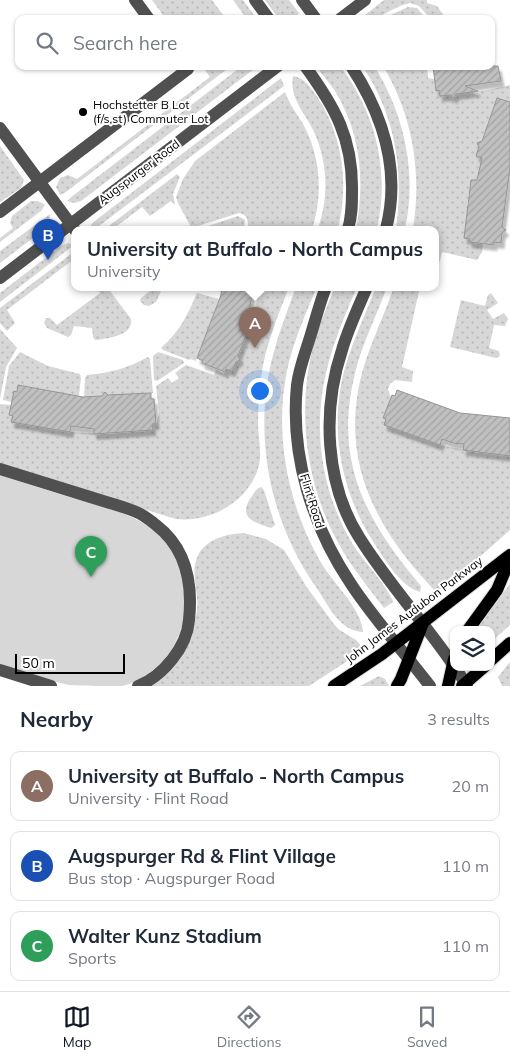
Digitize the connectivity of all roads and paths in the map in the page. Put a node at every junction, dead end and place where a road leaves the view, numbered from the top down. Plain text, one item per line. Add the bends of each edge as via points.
1 (135, 0) edge
2 (255, 0) edge
3 (302, 0) edge
4 (365, 0) edge
5 (146, 15) edge
6 (266, 15) edge
7 (313, 15) edge
8 (345, 15) edge
9 (187, 70) edge
10 (273, 70) edge
11 (308, 70) edge
12 (354, 70) edge
13 (0, 128) edge
14 (40, 181) junction
15 (0, 212) edge
16 (72, 226) edge
17 (74, 226) edge
18 (349, 226) edge
19 (387, 226) edge
20 (71, 228) edge
21 (0, 278) edge
22 (325, 291) edge
23 (365, 291) edge
24 (0, 469) edge
25 (510, 556) edge
26 (510, 559) edge
27 (423, 623) junction
28 (471, 626) edge
29 (397, 643) junction
30 (510, 643) edge
31 (495, 656) edge
32 (409, 659) junction
33 (450, 659) edge
34 (0, 670) edge
35 (452, 671) edge
36 (458, 671) edge
37 (480, 671) edge
38 (465, 685) edge
39 (50, 686) edge
40 (138, 686) edge
41 (334, 686) edge
42 (397, 686) edge
43 (430, 686) edge
44 (448, 686) edge

1 - 5 street
2 - 6 street
3 - 7 street
4 - 8 street
9 - 14 street
10 - 17 street, Augspurger Road
11 - 18 street via 330,101 350,153 352,217
12 - 19 street via 379,117 387,144 391,174
13 - 14 street
14 - 15 street
14 - 16 street
20 - 21 street, Augspurger Road
22 - 29 street, Flint Road via 303,357 298,384 297,421 302,467 313,511 328,546 351,584
23 - 27 street via 341,351 330,404 331,455 344,506 359,537
24 - 40 street via 136,511 176,544 189,580 189,624 180,647 163,670
25 - 27 main road, John James Audubon Parkway
26 - 28 main road via 497,590
27 - 29 main road, John James Audubon Parkway
27 - 32 main road
27 - 33 street
29 - 32 street, Flint Road
29 - 41 main road, John James Audubon Parkway
30 - 31 main road
32 - 42 main road
32 - 43 street, Flint Road
34 - 39 street
35 - 44 main road
36 - 38 street
37 - 38 main road

